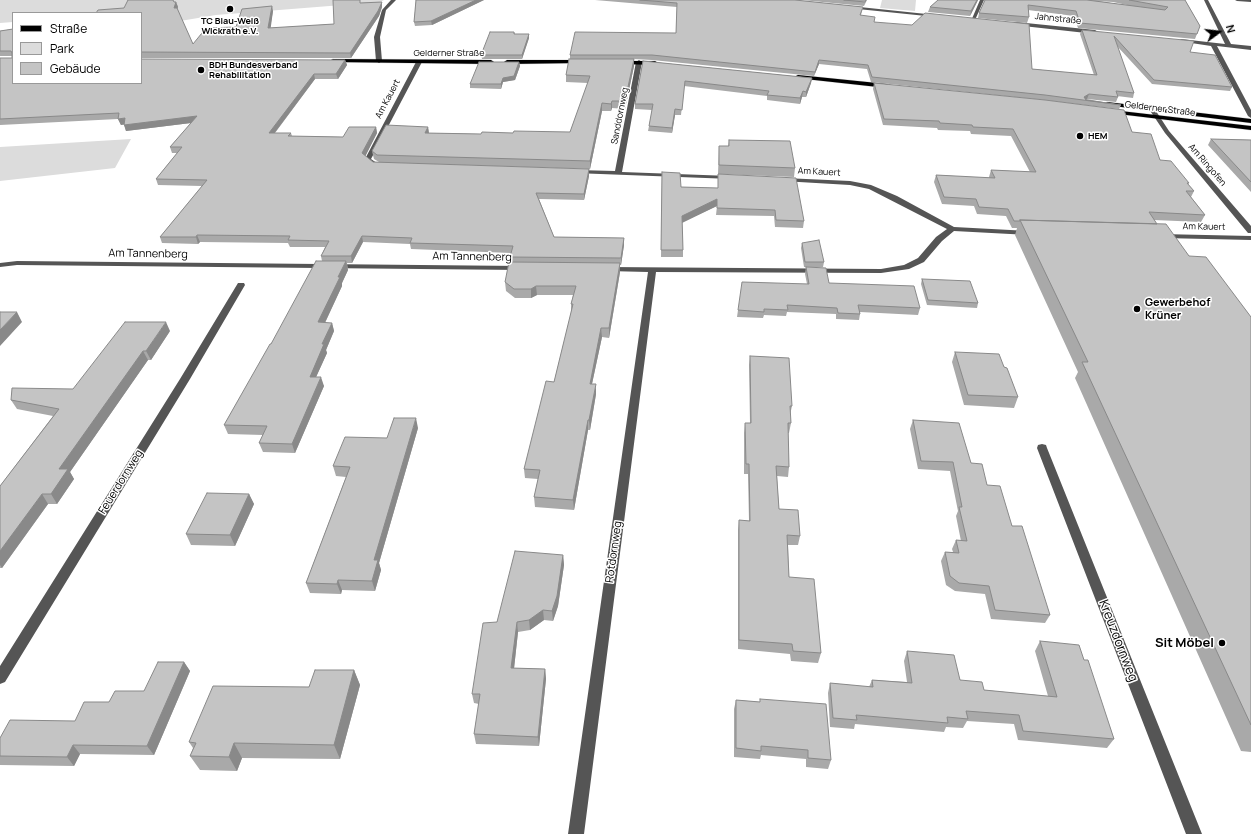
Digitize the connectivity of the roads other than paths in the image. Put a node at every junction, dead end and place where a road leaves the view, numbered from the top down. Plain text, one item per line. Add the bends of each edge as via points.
1 (394, 0) edge
2 (982, 0) edge
3 (1206, 0) edge
4 (1237, 0) edge
5 (1251, 1) edge
6 (845, 7) edge
7 (943, 17) edge
8 (965, 19) edge
9 (973, 20) junction
10 (980, 20) edge
11 (1012, 24) edge
12 (1105, 33) edge
13 (1174, 40) edge
14 (1213, 44) junction
15 (1229, 46) junction
16 (1251, 48) edge
17 (326, 61) edge
18 (379, 61) junction
19 (419, 62) junction
20 (592, 62) edge
21 (615, 62) edge
22 (639, 62) junction
23 (664, 64) edge
24 (788, 76) edge
25 (898, 88) edge
26 (1102, 104) edge
27 (1152, 109) junction
28 (1104, 111) edge
29 (1251, 116) edge
30 (1157, 118) junction
31 (1251, 121) edge
32 (1251, 128) edge
33 (384, 166) edge
34 (571, 172) edge
35 (618, 173) junction
36 (734, 178) edge
37 (773, 180) edge
38 (952, 229) junction
39 (1251, 231) edge
40 (1035, 233) edge
41 (1158, 236) edge
42 (1251, 238) edge
43 (0, 265) edge
44 (533, 268) edge
45 (596, 269) edge
46 (652, 270) junction
47 (241, 285) dead end
48 (1042, 448) dead end
49 (0, 678) edge
50 (576, 834) edge
51 (1194, 834) edge

1 - 18 street via 384,10 378,38
2 - 9 street
3 - 15 street
4 - 5 street
6 - 7 street
8 - 9 street
9 - 10 street
11 - 12 street, Jahnstraße
13 - 14 street
14 - 15 street
14 - 29 street
15 - 16 street
17 - 18 main road, Gelderner Straße
18 - 19 main road, Gelderner Straße
19 - 20 main road, Gelderner Straße
19 - 33 street, Am Kauert via 368,159 376,166
21 - 22 main road
22 - 23 main road
22 - 35 street, Sanddornweg
24 - 25 main road
26 - 27 main road, Gelderner Straße
27 - 30 street, Am Ringofen
27 - 31 main road, Gelderner Straße
28 - 30 main road, Gelderner Straße
30 - 32 main road, Gelderner Straße
30 - 39 street, Am Ringofen
34 - 35 street
35 - 36 street
37 - 38 street, Am Kauert via 850,183 871,187
38 - 40 street, Am Kauert
38 - 46 street via 939,239 921,260 906,267 881,271
41 - 42 street, Am Kauert
43 - 44 street, Am Tannenberg via 16,263
45 - 46 street
46 - 50 street, Rotdornweg
47 - 49 street, Feuerdornweg
48 - 51 street, Kreuzdornweg

